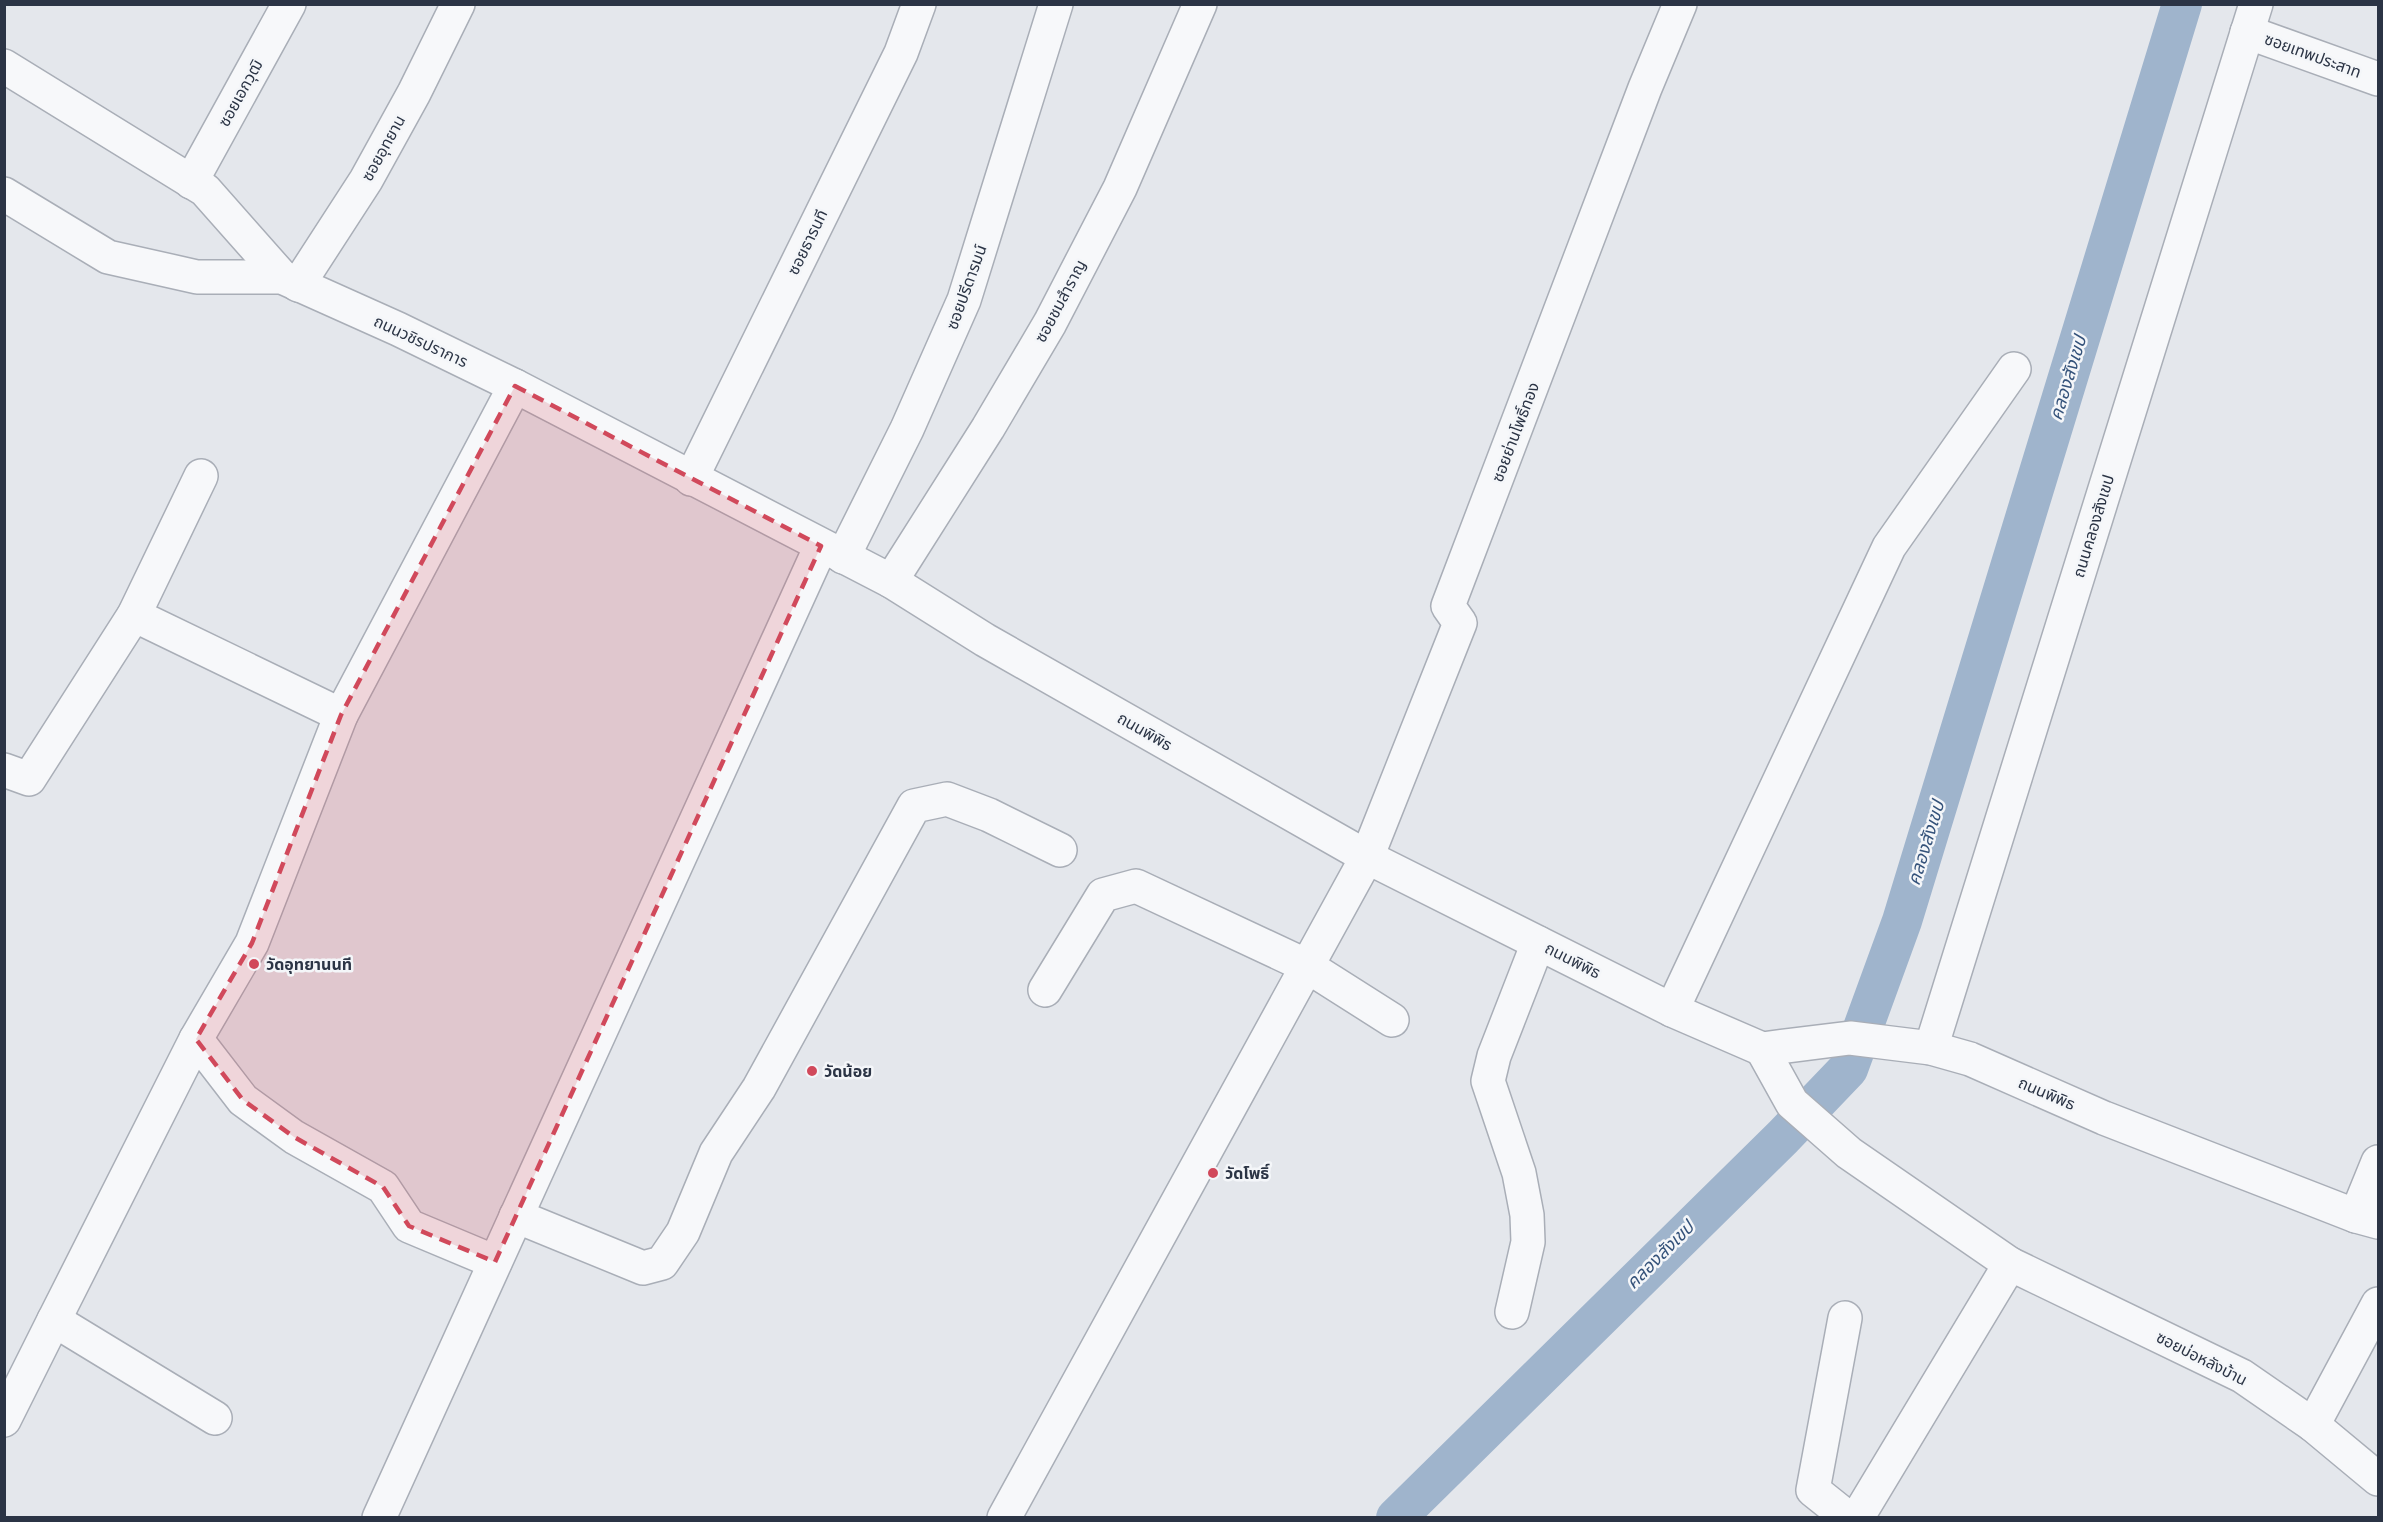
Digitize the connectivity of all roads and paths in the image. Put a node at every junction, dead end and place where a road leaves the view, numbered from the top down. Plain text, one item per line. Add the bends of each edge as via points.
1 (289, 4) edge
2 (458, 4) edge
3 (919, 4) edge
4 (1056, 4) edge
5 (1200, 4) edge
6 (1680, 4) edge
7 (2252, 18) edge
8 (4, 66) edge
9 (2379, 79) edge
10 (191, 182) junction
11 (4, 194) edge
12 (290, 281) junction
13 (2014, 369) dead end
14 (515, 386) junction
15 (201, 476) dead end
16 (691, 479) junction
17 (832, 551) junction
18 (891, 581) junction
19 (134, 615) junction
20 (341, 715) junction
21 (4, 770) edge
22 (1060, 850) dead end
23 (1367, 857) junction
24 (1538, 943) junction
25 (1307, 966) junction
26 (1045, 990) dead end
27 (1672, 1010) junction
28 (1392, 1020) dead end
29 (196, 1039) junction
30 (1931, 1048) junction
31 (1762, 1049) junction
32 (2379, 1162) edge
33 (516, 1216) junction
34 (2367, 1219) edge
35 (495, 1263) junction
36 (2010, 1264) junction
37 (2379, 1304) edge
38 (1512, 1311) dead end
39 (1845, 1318) dead end
40 (54, 1320) junction
41 (215, 1418) dead end
42 (4, 1420) edge
43 (2313, 1425) junction
44 (2379, 1479) edge
45 (379, 1518) edge
46 (1005, 1518) edge
47 (1848, 1518) edge
48 (1857, 1518) edge

1 - 10 street, ซอยเอกวุฒิ
2 - 12 street, ซอยอุทยาน via 366,180
3 - 16 street, ซอยธารนที via 901,53
4 - 17 street, ซอยปรีดารมน์ via 964,300 907,429
5 - 18 street, ซอยชมสำราญ via 1120,188 1050,323
6 - 23 street, ซอยย่านโพธิ์ทอง via 1448,606 1460,623
7 - 9 street, ซอยเทพประสาท
7 - 30 street, ถนนคลองสังเขป
8 - 10 street
10 - 12 street via 204,190
11 - 12 street, ถนนวชิรปราการ via 108,257 196,277
12 - 14 street, ถนนวชิรปราการ
13 - 27 street via 1889,547
14 - 16 street, ถนนวชิรปราการ
14 - 20 street
15 - 19 street
16 - 17 street, ถนนวชิรปราการ
17 - 18 street, ถนนพิพิธ
17 - 33 street, ซอยปรีดารมน์
18 - 23 street, ถนนพิพิธ via 985,640
19 - 20 street
19 - 21 street via 28,779
20 - 29 street via 252,943
22 - 33 street via 947,799 914,806 759,1088 716,1153 683,1232 663,1263 643,1268
23 - 24 street, ถนนพิพิธ
23 - 25 street
24 - 27 street, ถนนพิพิธ
24 - 38 street via 1488,1081 1518,1173 1527,1215 1528,1242
25 - 26 street via 1136,886 1103,895
25 - 28 street
25 - 46 street
27 - 31 street, ถนนพิพิธ
29 - 35 street via 243,1100 294,1137 383,1187 409,1226
29 - 40 street
30 - 31 street, ถนนพิพิธ via 1850,1038
30 - 34 street, ถนนพิพิธ via 1970,1059 2104,1118
31 - 36 street, ซอยบ่อหลังบ้าน via 1792,1103 1849,1153
32 - 34 street
33 - 35 street, ซอยปรีดารมน์
35 - 45 street, ซอยปรีดารมน์
36 - 43 street, ซอยบ่อหลังบ้าน via 2242,1376
36 - 48 street
37 - 43 street
39 - 47 street via 1813,1490
40 - 41 street
40 - 42 street
43 - 44 street, ซอยบ่อหลังบ้าน

